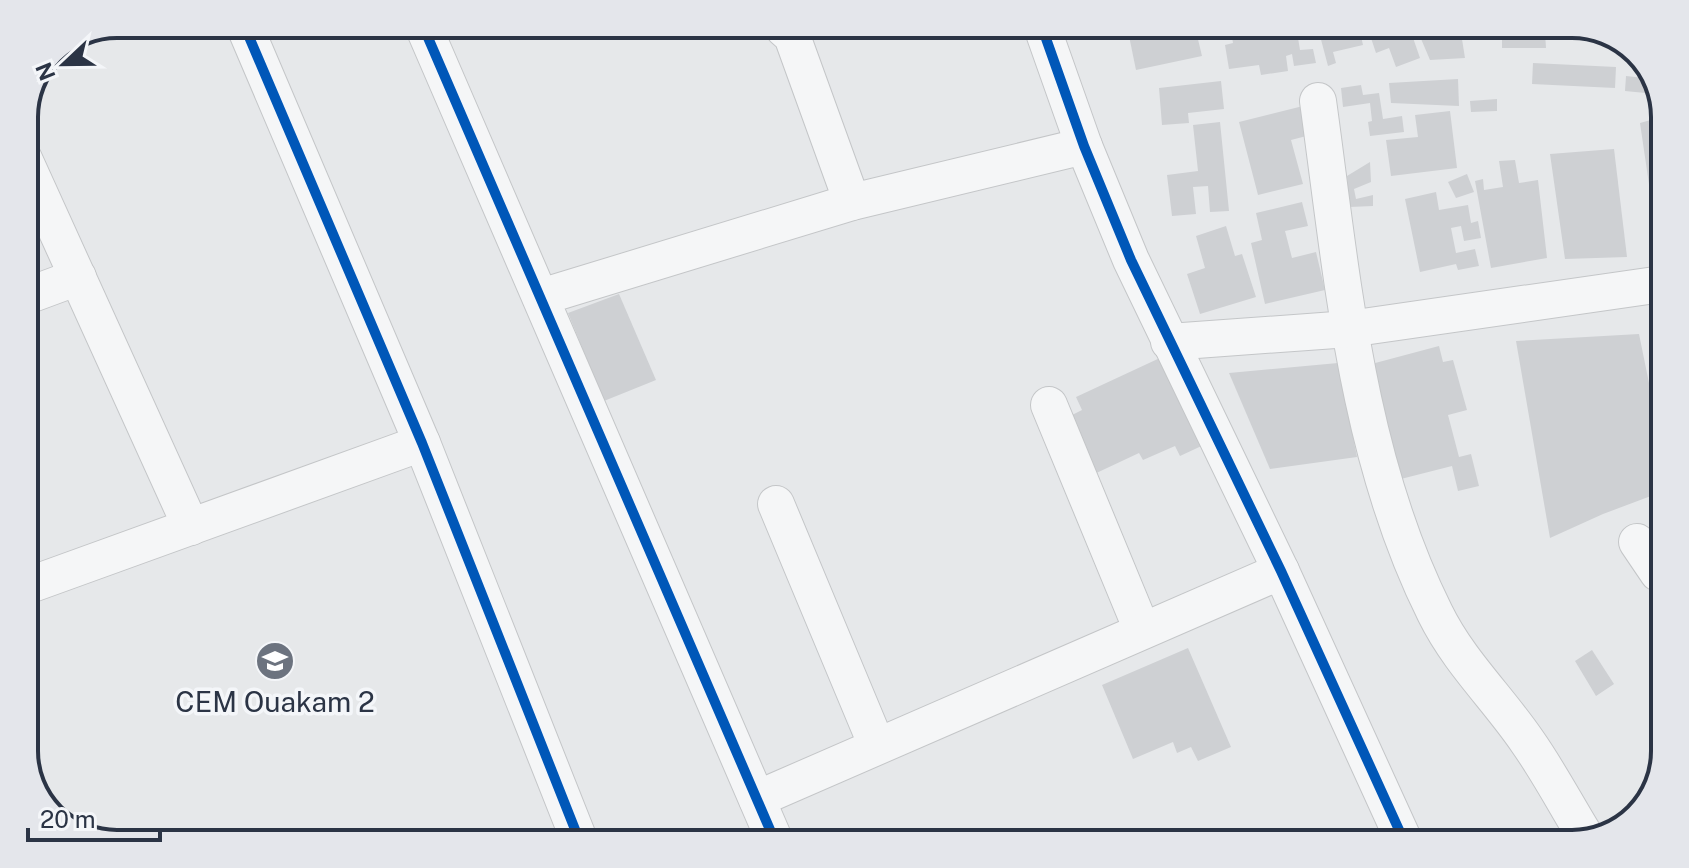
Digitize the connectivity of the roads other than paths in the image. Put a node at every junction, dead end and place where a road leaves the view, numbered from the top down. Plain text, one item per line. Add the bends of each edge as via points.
1 (250, 38) edge
2 (428, 38) edge
3 (793, 38) edge
4 (1046, 38) edge
5 (1318, 101) dead end
6 (1084, 146) junction
7 (38, 190) edge
8 (852, 202) junction
9 (78, 277) junction
10 (1651, 286) edge
11 (38, 292) edge
12 (541, 297) junction
13 (1349, 329) junction
14 (1169, 342) junction
15 (1049, 405) dead end
16 (422, 443) junction
17 (776, 504) dead end
18 (191, 527) junction
19 (1637, 542) dead end
20 (1651, 563) edge
21 (1281, 571) junction
22 (38, 582) edge
23 (1142, 630) junction
24 (877, 746) junction
25 (757, 799) junction
26 (1581, 829) edge
27 (575, 830) edge
28 (770, 830) edge
29 (1399, 830) edge

1 - 16 street
2 - 12 street
3 - 8 street
4 - 6 street
5 - 13 street
6 - 8 street
6 - 14 street
7 - 9 street
8 - 12 street
9 - 11 street
9 - 18 street
10 - 13 street
12 - 25 street
13 - 14 street
13 - 26 street via 1372,440 1424,590 1460,658 1527,740
14 - 21 street
15 - 23 street
16 - 18 street
16 - 27 street
17 - 24 street
18 - 22 street
19 - 20 street
21 - 23 street
21 - 29 street
23 - 24 street
24 - 25 street
25 - 28 street

